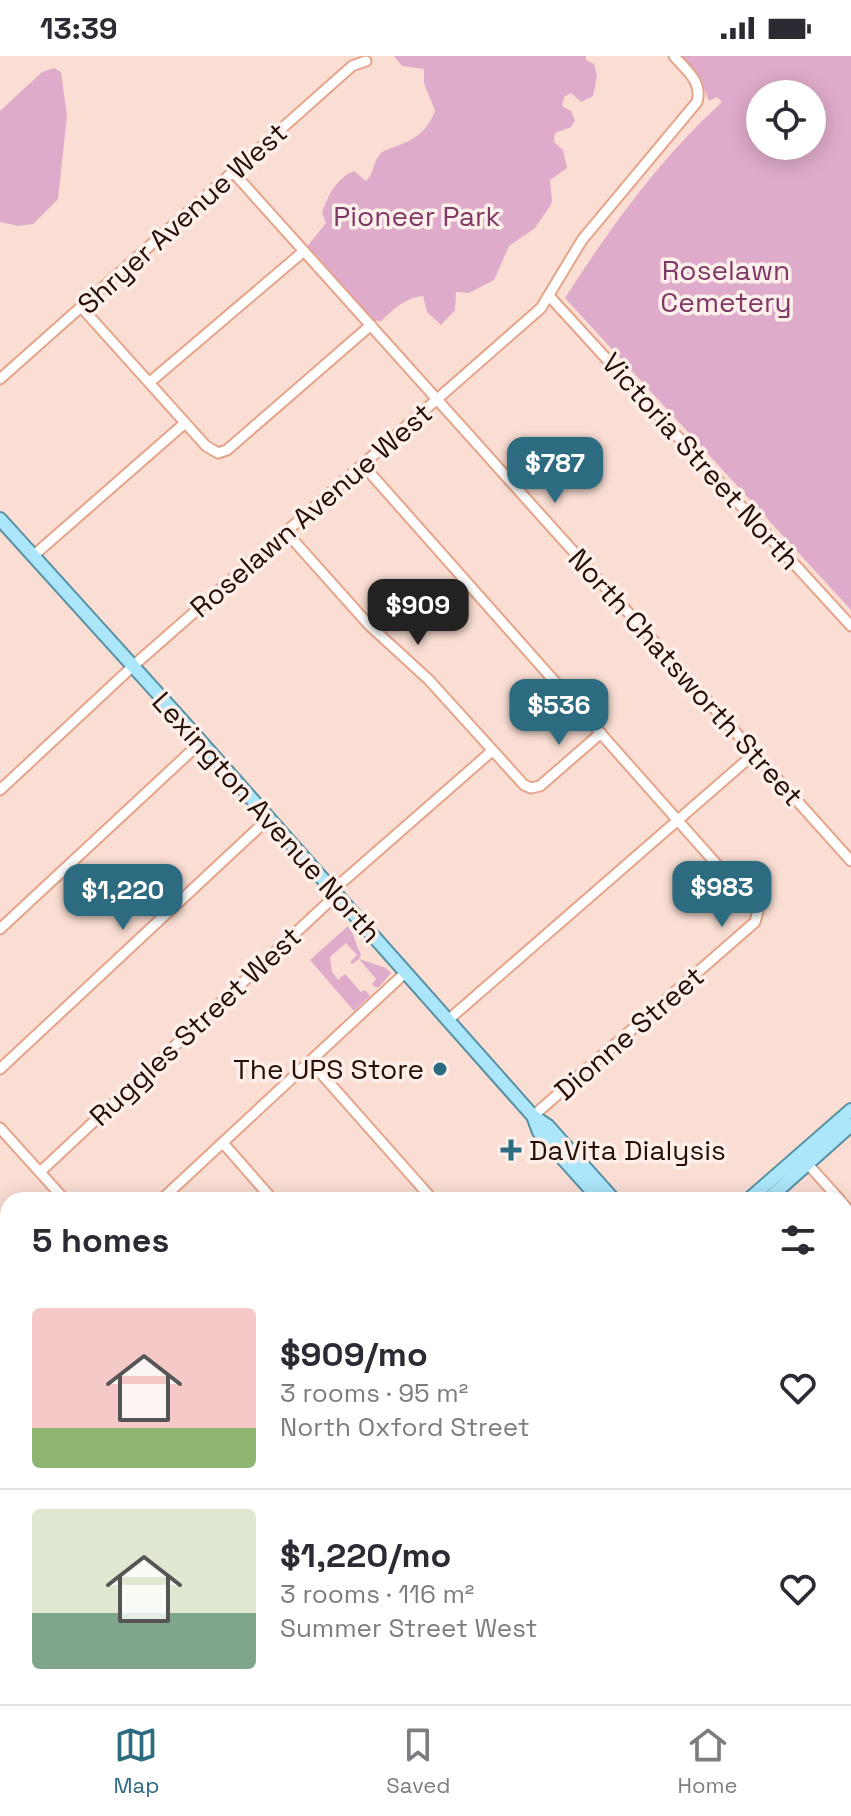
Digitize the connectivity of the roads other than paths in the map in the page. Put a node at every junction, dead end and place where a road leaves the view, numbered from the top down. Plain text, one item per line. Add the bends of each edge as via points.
1 (674, 56) edge
2 (366, 61) dead end
3 (233, 172) junction
4 (304, 251) junction
5 (550, 297) junction
6 (82, 308) junction
7 (371, 325) junction
8 (0, 379) edge
9 (150, 382) junction
10 (438, 399) junction
11 (185, 423) junction
12 (363, 465) junction
13 (0, 519) edge
14 (286, 532) junction
15 (33, 556) junction
16 (851, 626) edge
17 (133, 666) junction
18 (601, 733) junction
19 (201, 742) junction
20 (492, 751) junction
21 (755, 753) junction
22 (0, 790) edge
23 (269, 818) junction
24 (677, 822) junction
25 (851, 861) edge
26 (336, 895) junction
27 (0, 929) edge
28 (405, 973) junction
29 (447, 1021) junction
30 (310, 1061) junction
31 (0, 1069) edge
32 (851, 1110) edge
33 (533, 1116) junction
34 (851, 1125) edge
35 (0, 1128) edge
36 (223, 1143) junction
37 (803, 1160) junction
38 (40, 1172) junction
39 (58, 1192) edge
40 (170, 1192) edge
41 (266, 1192) edge
42 (426, 1192) edge
43 (593, 1192) edge
44 (607, 1192) edge
45 (759, 1192) edge
46 (774, 1192) edge
47 (833, 1192) edge

1 - 5 street, Roselawn Avenue West via 697,83 697,102 602,215
2 - 3 street, Shryer Avenue West via 352,66
3 - 4 street, North Chatsworth Street
3 - 6 street, Shryer Avenue West
4 - 7 street, North Chatsworth Street
4 - 9 street
5 - 10 street, Roselawn Avenue West
5 - 16 street, Victoria Street North
6 - 8 street, Shryer Avenue West
6 - 9 street
7 - 10 street, North Chatsworth Street
7 - 11 street via 227,450 210,450
9 - 11 street
10 - 12 street, Roselawn Avenue West
10 - 21 street, North Chatsworth Street
11 - 15 street
12 - 14 street, Roselawn Avenue West
12 - 18 street
13 - 15 main road, Lexington Avenue North
14 - 17 street, Roselawn Avenue West
14 - 20 street
15 - 17 main road, Lexington Avenue North
17 - 19 main road, Lexington Avenue North
17 - 22 street, Roselawn Avenue West
18 - 20 street via 531,788
18 - 24 street
19 - 23 main road, Lexington Avenue North
19 - 27 street
20 - 26 street, Ruggles Street West via 340,884
21 - 24 street
21 - 25 street, North Chatsworth Street
23 - 26 main road, Lexington Avenue North
23 - 31 street
24 - 29 street
24 - 33 street, Dionne Street via 756,907 755,922
26 - 28 main road, Lexington Avenue North
26 - 38 street, Ruggles Street West
28 - 29 main road, Lexington Avenue North
28 - 30 street
29 - 33 main road, Lexington Avenue North
30 - 36 street
30 - 42 street
32 - 37 main road
33 - 43 main road, Lexington Avenue North via 539,1132
33 - 44 main road, Lexington Avenue North
34 - 37 main road
35 - 38 street
36 - 40 street
36 - 41 street
37 - 45 main road
37 - 46 main road
37 - 47 street
38 - 39 street

